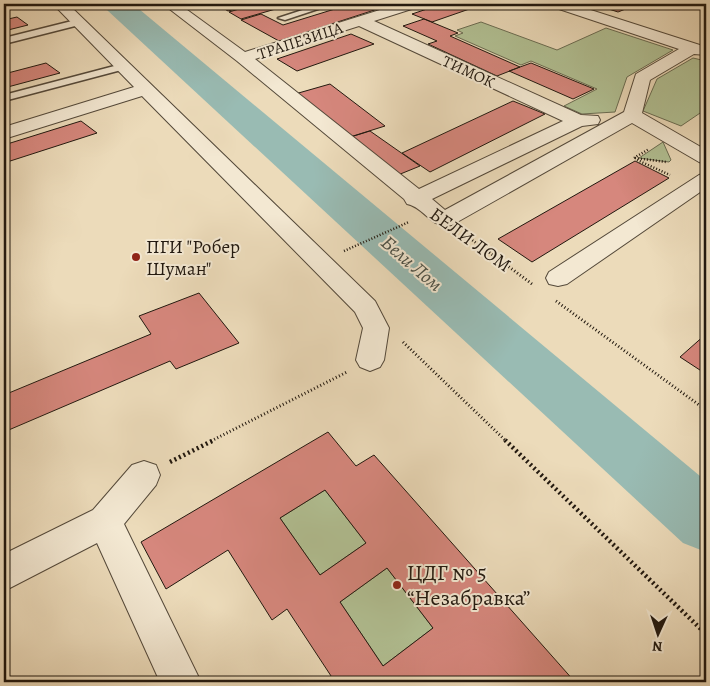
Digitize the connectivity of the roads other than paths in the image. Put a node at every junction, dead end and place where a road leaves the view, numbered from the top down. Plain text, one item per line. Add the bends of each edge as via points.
1 (60, 4) edge
2 (170, 4) edge
3 (329, 4) edge
4 (413, 4) edge
5 (558, 4) edge
6 (282, 18) dead end
7 (361, 20) junction
8 (80, 22) junction
9 (4, 41) edge
10 (699, 50) edge
11 (243, 58) junction
12 (122, 67) junction
13 (145, 89) junction
14 (4, 98) edge
15 (632, 116) junction
16 (578, 121) junction
17 (4, 133) edge
18 (706, 158) edge
19 (706, 179) edge
20 (415, 199) junction
21 (553, 287) road end
22 (370, 360) road end
23 (144, 475) road end
24 (105, 521) junction
25 (4, 573) edge
26 (180, 682) edge

1 - 8 street
2 - 11 street, БЕЛИ ЛОМ
3 - 6 lane
4 - 7 street, ТРАПЕЗИЦА
5 - 10 street
7 - 11 street, ТРАПЕЗИЦА
7 - 16 street, ТИМОК
8 - 9 lane
8 - 12 street
10 - 15 street via 642,78
11 - 20 street, БЕЛИ ЛОМ
12 - 13 street
12 - 14 lane
13 - 17 street
13 - 22 street via 366,307 376,328
15 - 16 street
15 - 18 street
15 - 20 street, БЕЛИ ЛОМ via 438,216
16 - 20 street
19 - 21 street
23 - 24 street
24 - 25 street
24 - 26 street

